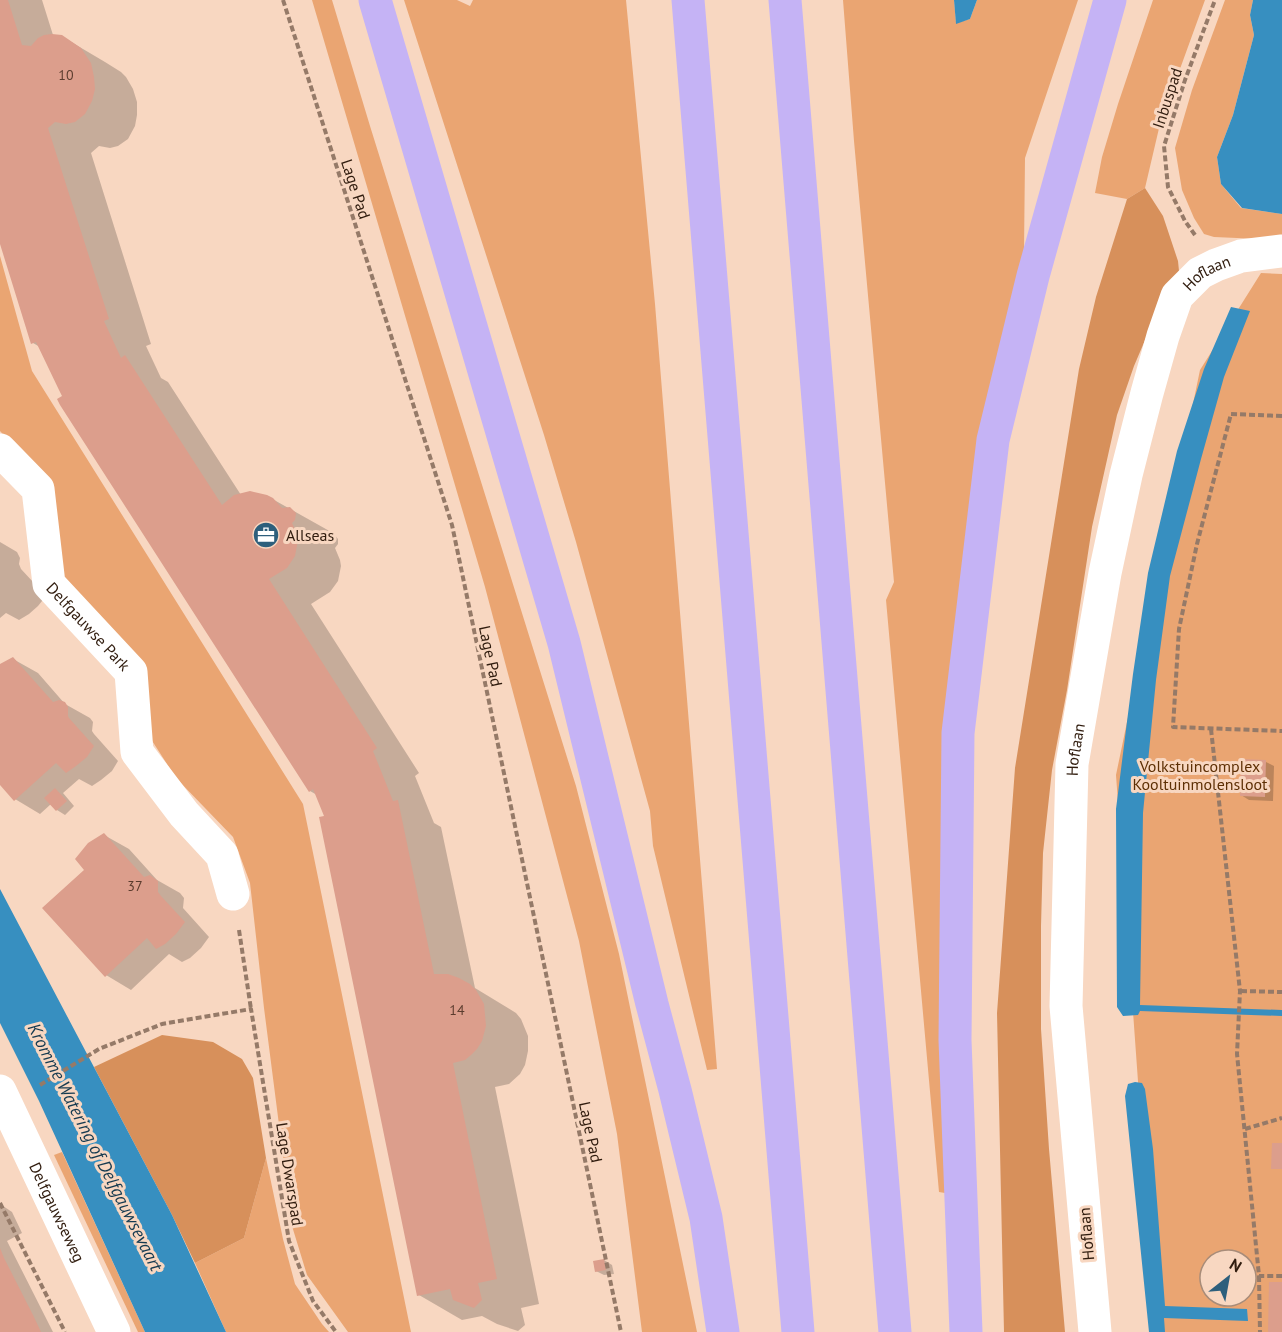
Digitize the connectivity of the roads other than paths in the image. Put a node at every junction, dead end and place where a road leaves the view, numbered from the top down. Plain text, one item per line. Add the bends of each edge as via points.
1 (375, 0) edge
2 (688, 0) edge
3 (786, 0) edge
4 (1110, 0) edge
5 (1282, 252) edge
6 (0, 450) edge
7 (233, 894) road end
8 (2, 1099) edge
9 (114, 1332) edge
10 (723, 1332) edge
11 (798, 1332) edge
12 (895, 1332) edge
13 (966, 1332) edge
14 (1095, 1332) edge

1 - 10 highway via 564,643 706,1218
2 - 11 highway
3 - 12 highway
4 - 13 highway via 1033,276 993,440 958,733 955,1040
5 - 14 street, Hoflaan via 1241,256 1216,265 1200,273 1177,296 1147,393 1105,573 1072,764 1066,1006
6 - 7 street, Delfgauwse Park via 38,489 49,584 131,672 137,752 184,814 222,855
8 - 9 street, Delfgauwseweg

